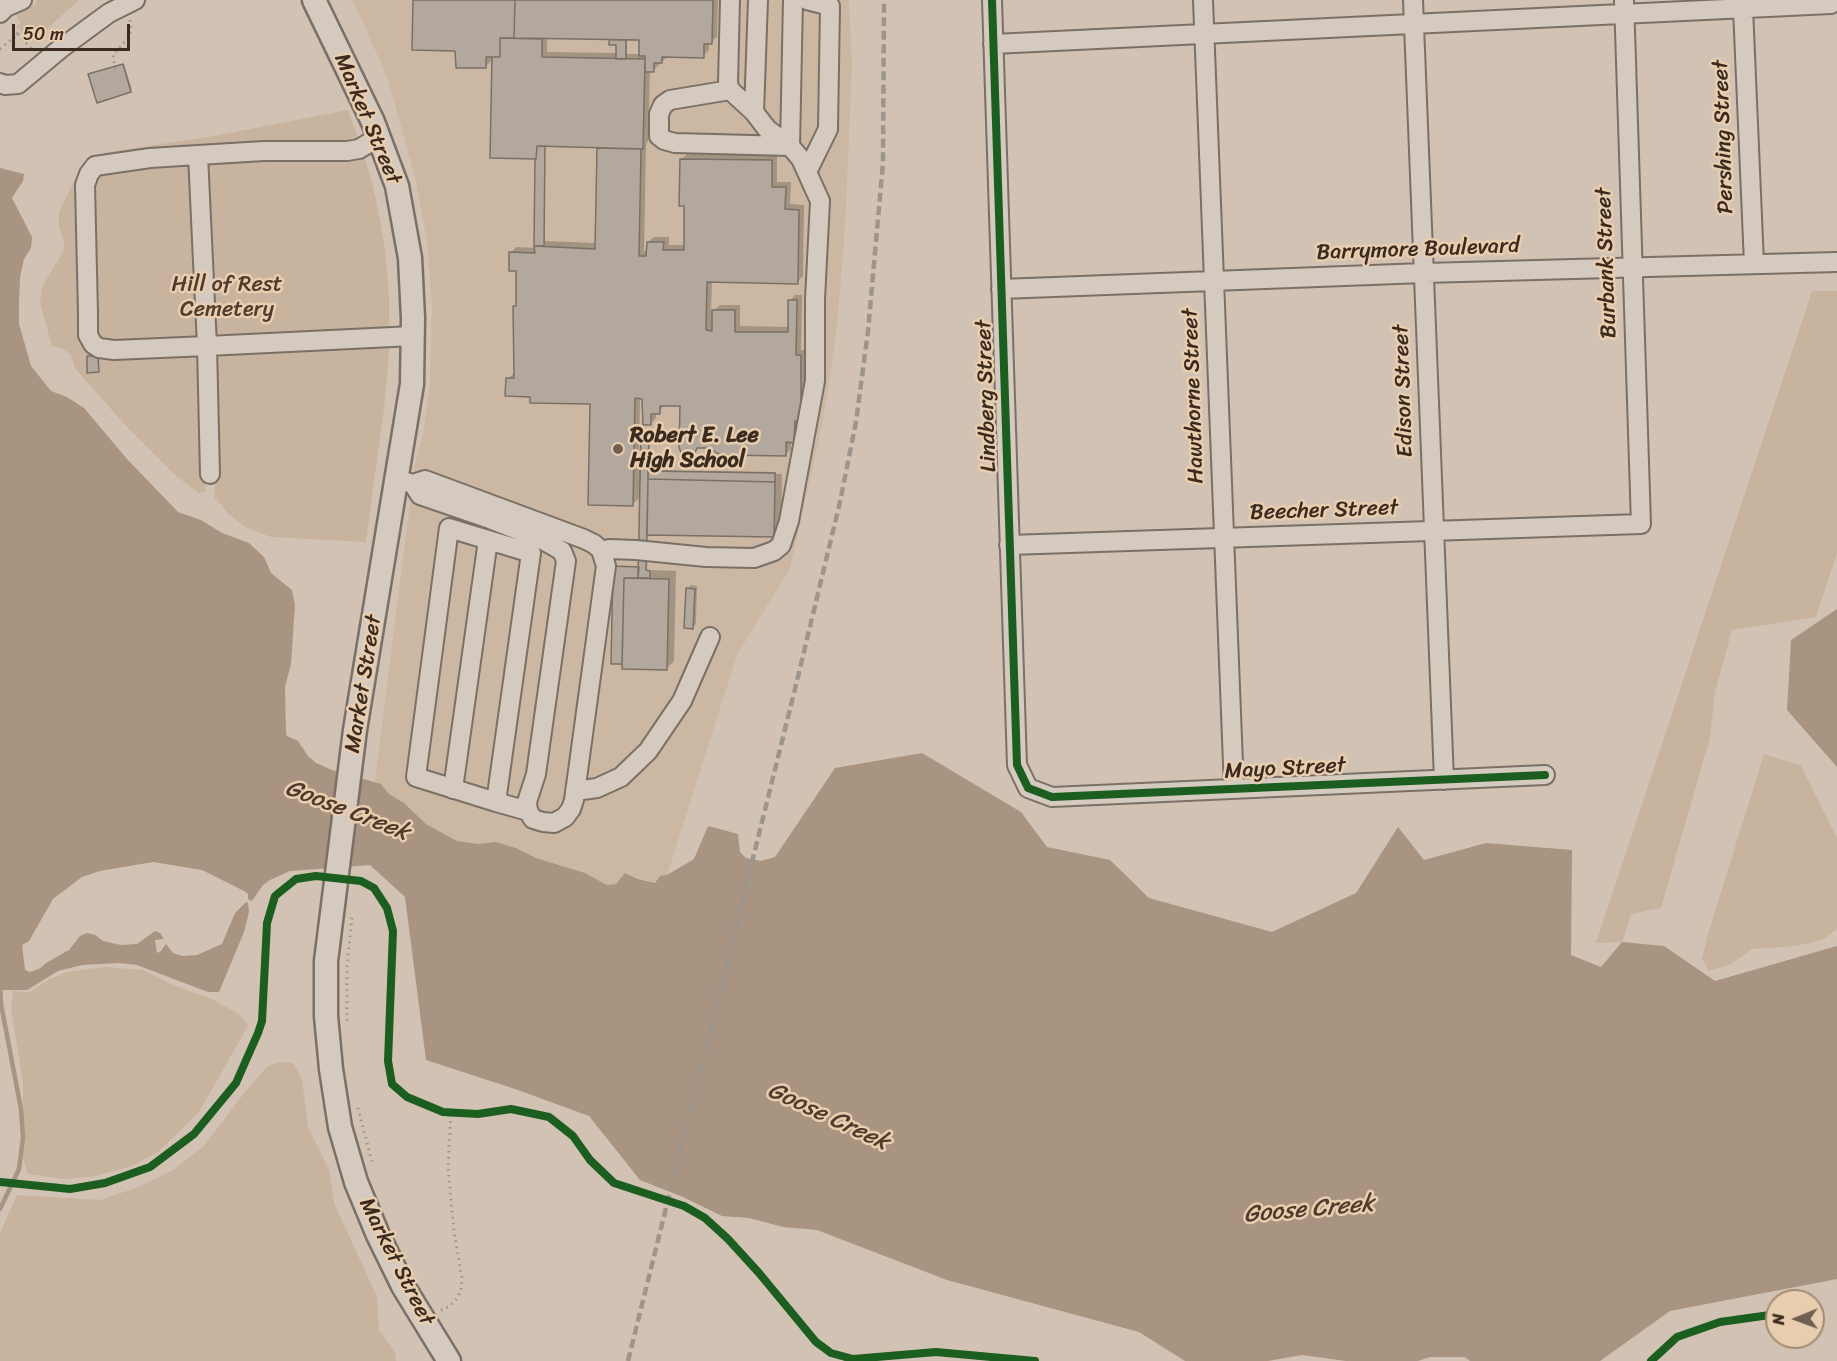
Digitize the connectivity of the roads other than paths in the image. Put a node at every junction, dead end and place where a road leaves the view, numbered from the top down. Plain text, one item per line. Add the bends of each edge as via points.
1 (22, 0) edge
2 (314, 0) edge
3 (730, 0) edge
4 (758, 0) edge
5 (793, 0) edge
6 (807, 0) edge
7 (992, 0) edge
8 (1203, 0) edge
9 (1413, 0) edge
10 (128, 2) edge
11 (1831, 2) edge
12 (1624, 7) edge
13 (1743, 8) junction
14 (3, 17) edge
15 (1414, 24) junction
16 (1204, 34) junction
17 (993, 44) junction
18 (0, 83) edge
19 (730, 90) junction
20 (754, 112) junction
21 (379, 137) junction
22 (790, 146) junction
23 (198, 155) junction
24 (807, 172) junction
25 (1837, 262) edge
26 (1754, 264) junction
27 (1631, 268) junction
28 (1424, 273) junction
29 (1214, 281) junction
30 (1001, 289) junction
31 (413, 336) junction
32 (207, 346) junction
33 (210, 474) dead end
34 (405, 482) junction
35 (1641, 524) joint
36 (1434, 531) junction
37 (1224, 538) junction
38 (488, 540) junction
39 (1009, 545) junction
40 (536, 546) junction
41 (602, 552) junction
42 (710, 637) dead end
43 (1545, 775) dead end
44 (1444, 780) junction
45 (1028, 788) joint
46 (453, 789) junction
47 (1234, 789) junction
48 (575, 791) junction
49 (496, 802) junction
50 (528, 811) junction
51 (449, 1361) edge

1 - 14 street via 6,7
2 - 21 main road, Market Street
3 - 19 street
4 - 20 street
5 - 22 street
6 - 24 street via 830,6 828,129
7 - 17 street, Lindberg Street
8 - 16 street, Hawthorne Street
9 - 15 street, Edison Street
10 - 18 street via 18,84
11 - 13 street
12 - 13 street
12 - 15 street
12 - 27 street, Burbank Street
13 - 26 street, Pershing Street
15 - 16 street
15 - 28 street, Edison Street
16 - 17 street
16 - 29 street, Hawthorne Street
17 - 30 street, Lindberg Street
19 - 20 street
19 - 22 street via 670,100 659,114 659,136 675,142
20 - 22 street via 767,129
21 - 23 street via 347,151
21 - 31 main road, Market Street via 397,186 410,258
22 - 24 street
23 - 32 street
23 - 32 street via 95,166 89,174 85,193 88,335 99,348 114,350
24 - 41 street via 820,201 815,381 781,545 764,555 741,558 636,550
25 - 26 street, Barrymore Boulevard
26 - 27 street, Barrymore Boulevard
27 - 28 street, Barrymore Boulevard
27 - 35 street, Burbank Street
28 - 29 street, Barrymore Boulevard
28 - 36 street, Edison Street
29 - 30 street, Barrymore Boulevard
29 - 37 street, Hawthorne Street
30 - 39 street, Lindberg Street
31 - 32 street
31 - 34 main road, Market Street
32 - 33 street
34 - 40 street via 420,495 490,519
34 - 41 street via 425,480 584,539
34 - 51 main road, Market Street via 355,730 341,910 326,961 326,1016 340,1127 356,1182 403,1286
35 - 36 street, Beecher Street
36 - 37 street, Beecher Street
36 - 44 street, Edison Street
37 - 39 street, Beecher Street
37 - 47 street, Hawthorne Street
38 - 40 street
38 - 46 street
38 - 46 street via 449,528 416,777
39 - 45 street, Lindberg Street via 1017,765
40 - 49 street
40 - 50 street via 562,551 566,561
41 - 48 street via 606,566
42 - 48 street via 682,701 648,751 621,777 597,788
43 - 44 street, Mayo Street
44 - 47 street, Mayo Street
45 - 47 street, Mayo Street via 1052,797
46 - 49 street
48 - 50 street via 571,809 555,823 533,819
49 - 50 street

